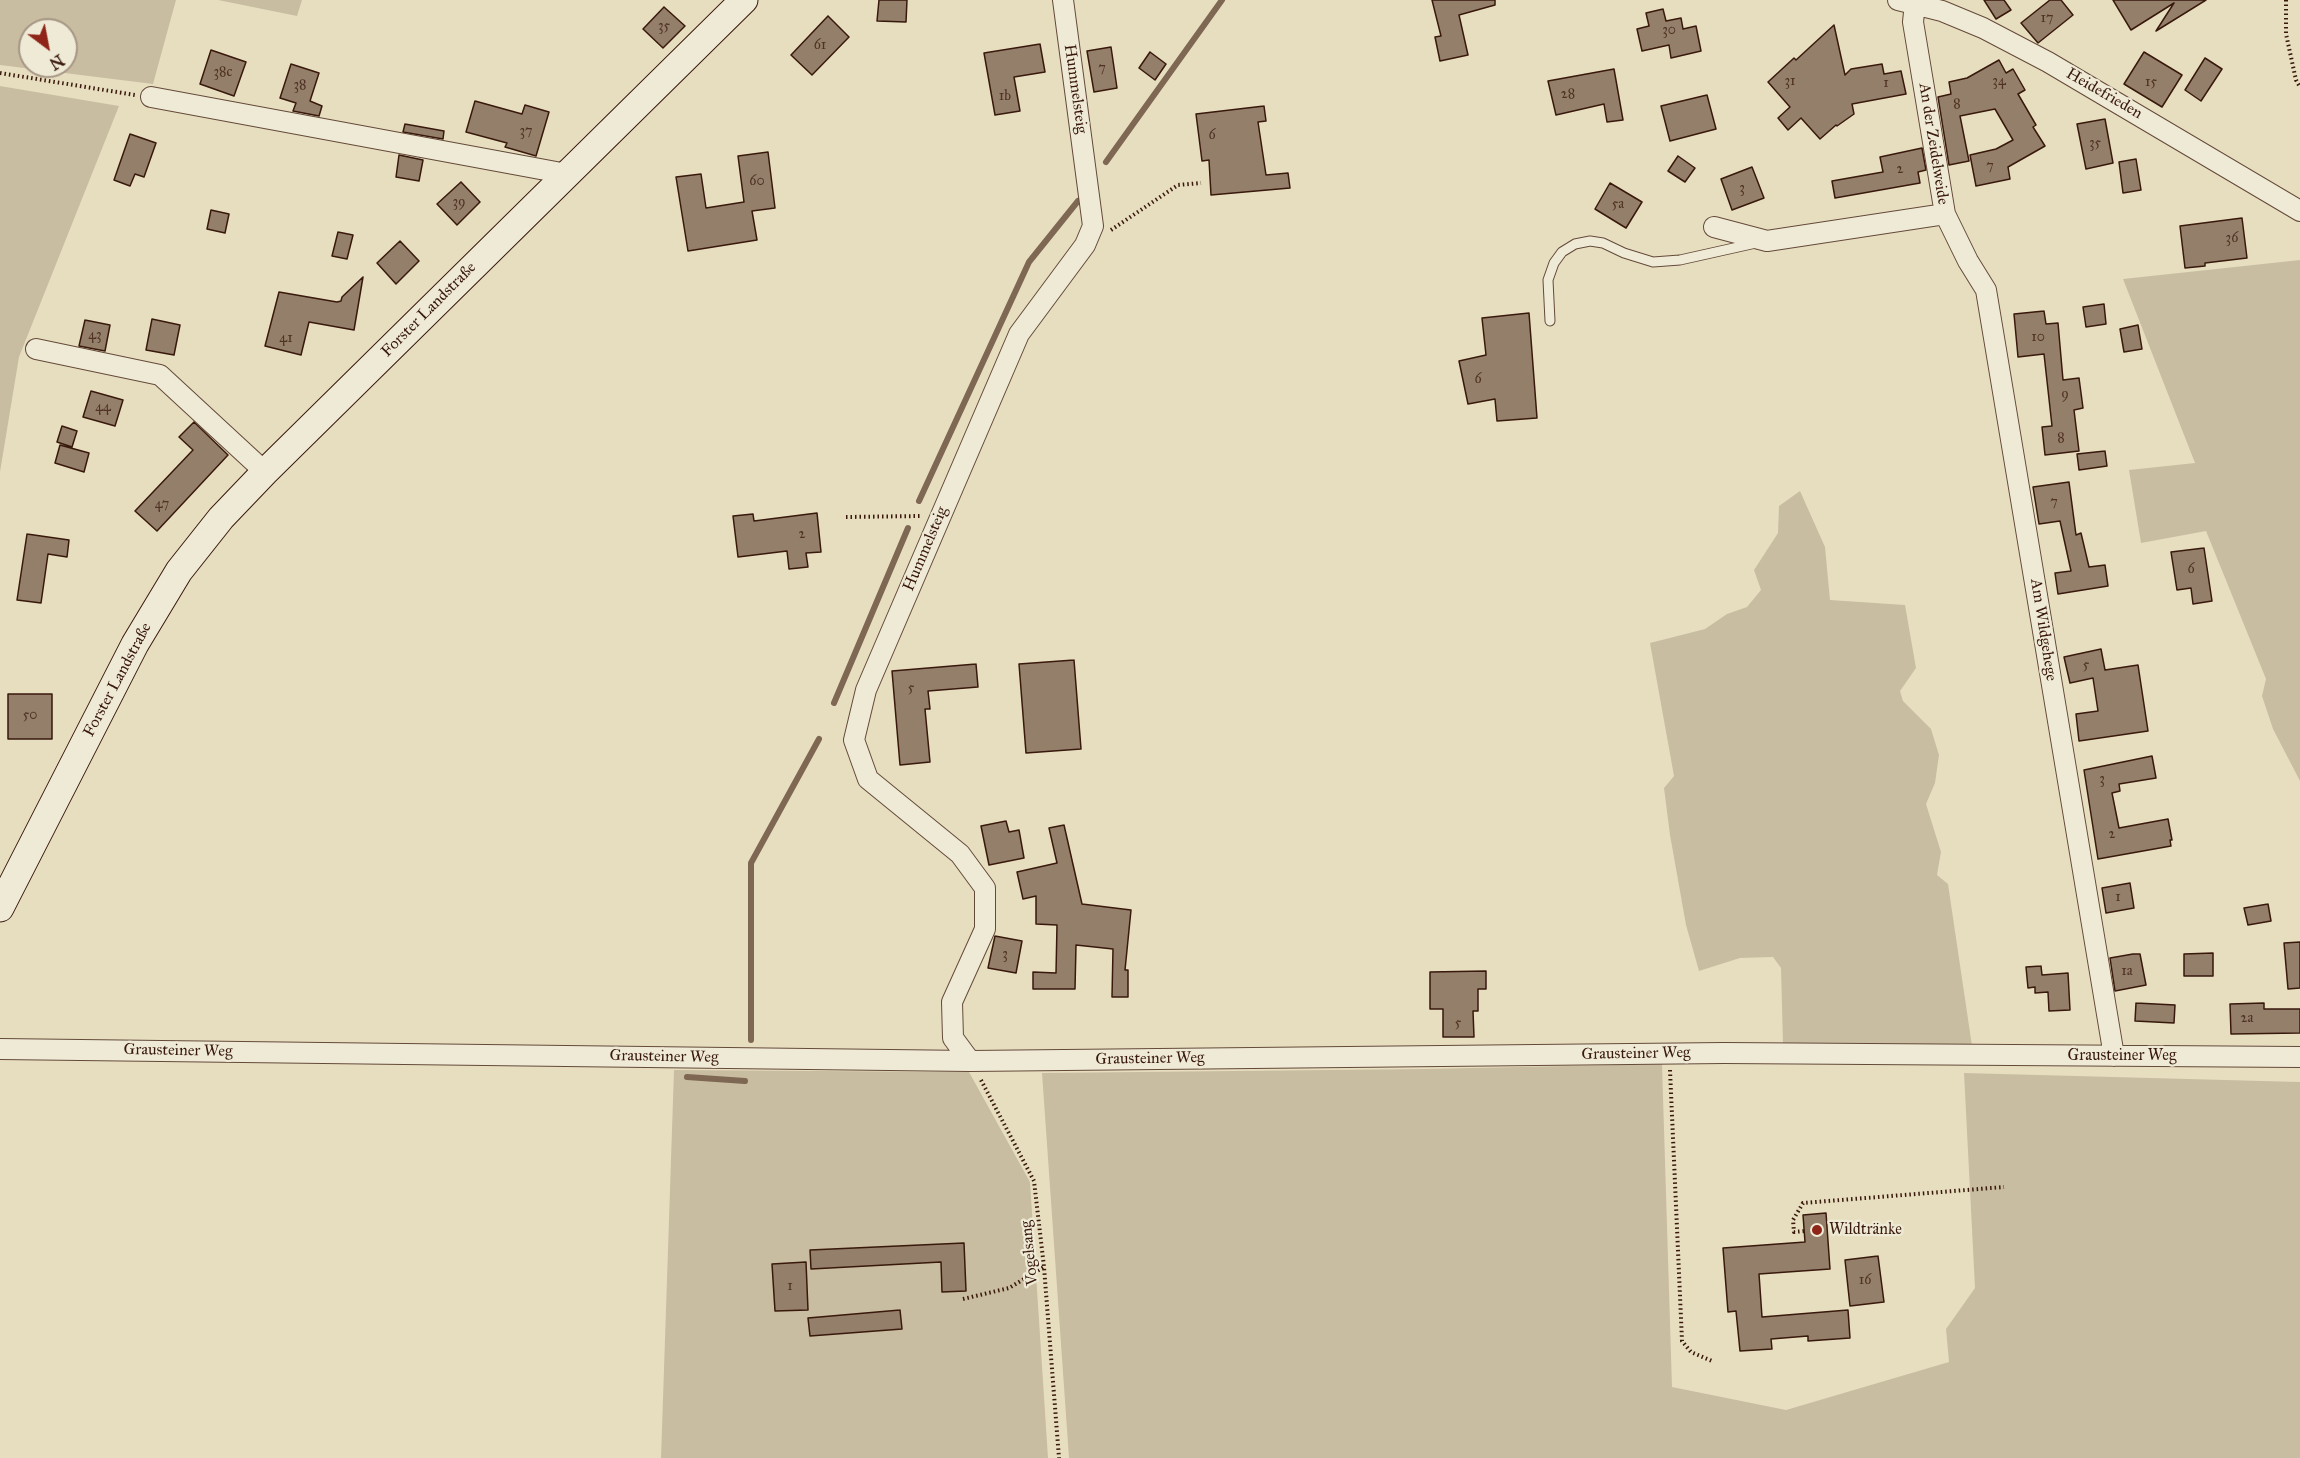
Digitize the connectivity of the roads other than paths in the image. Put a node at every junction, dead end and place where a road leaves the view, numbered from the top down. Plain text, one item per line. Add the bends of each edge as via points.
1 (744, 0) edge
2 (1063, 0) edge
3 (1906, 2) edge
4 (151, 97) road end
5 (567, 174) junction
6 (2300, 211) edge
7 (1945, 214) junction
8 (1714, 227) dead end
9 (1767, 241) junction
10 (1550, 321) dead end
11 (36, 349) dead end
12 (265, 472) junction
13 (0, 908) edge
14 (0, 1049) edge
15 (2114, 1056) junction
16 (2300, 1056) edge
17 (970, 1060) junction

1 - 5 main road, Forster Landstraße
2 - 17 street, Hummelsteig via 1093,226 1085,245 1019,334 866,690 854,740 868,779 960,854 985,888 985,929 952,1002 953,1038
3 - 6 street, Heidefrieden via 1983,28 2048,62
3 - 7 street, An der Zeidelweide via 1913,22
4 - 5 street
5 - 12 main road, Forster Landstraße
7 - 9 street, An der Zeidelweide
7 - 15 street, Am Wildgehege via 1986,290
8 - 9 street, An der Zeidelweide
9 - 10 lane, An der Zeidelweide via 1653,262 1603,243 1575,244 1562,252 1548,280
11 - 12 street via 160,375
12 - 13 main road, Forster Landstraße via 221,518 179,571 135,644
14 - 17 street, Grausteiner Weg
15 - 16 street, Grausteiner Weg
15 - 17 street, Grausteiner Weg via 1669,1054

